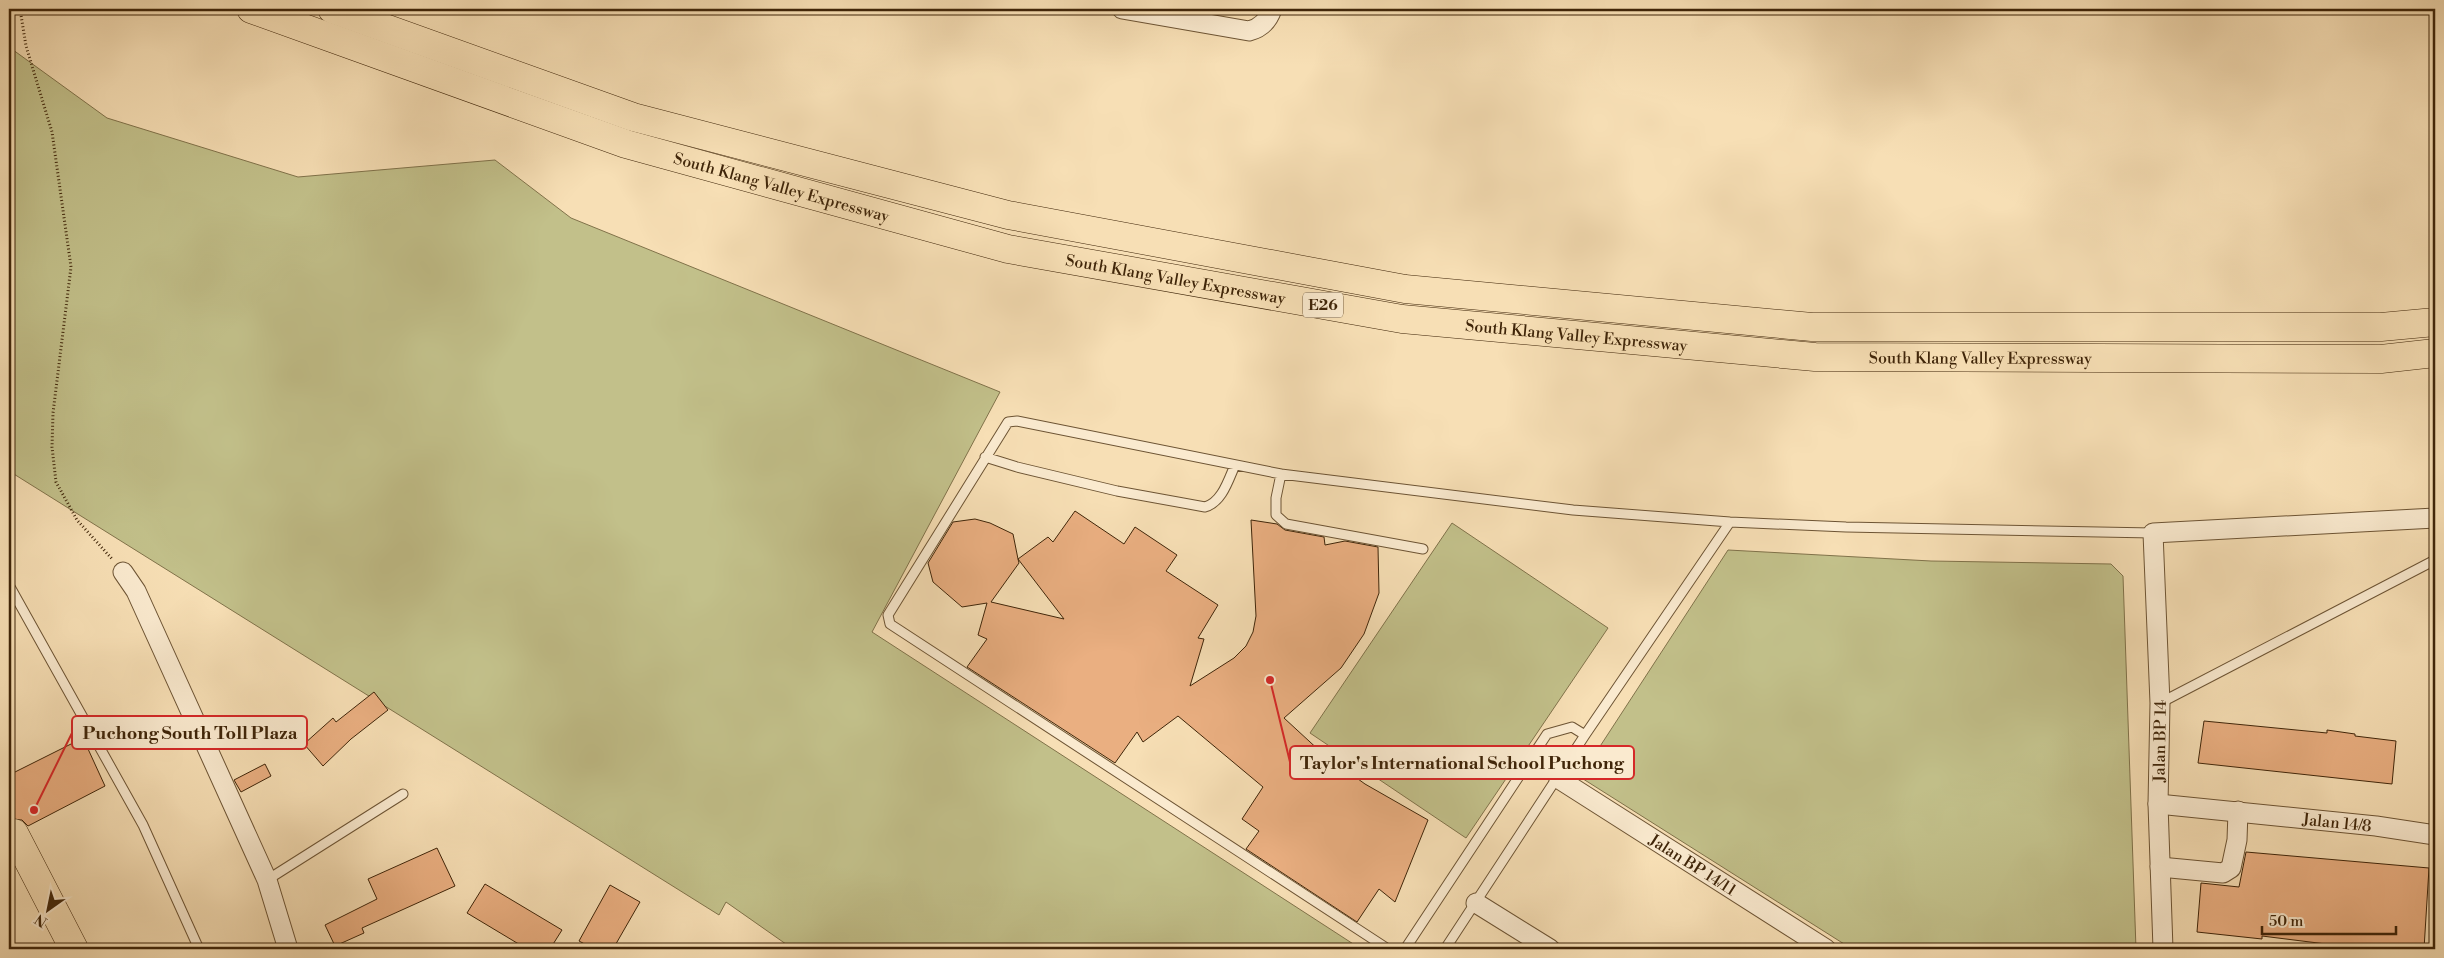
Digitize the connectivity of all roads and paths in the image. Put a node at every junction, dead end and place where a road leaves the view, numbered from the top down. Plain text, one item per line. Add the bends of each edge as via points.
1 (20, 9) edge
2 (251, 9) edge
3 (332, 9) edge
4 (1122, 9) edge
5 (1272, 9) edge
6 (2435, 322) edge
7 (2435, 353) edge
8 (985, 457) junction
9 (1235, 466) junction
10 (1282, 474) junction
11 (2435, 518) edge
12 (1730, 522) junction
13 (2153, 533) junction
14 (1422, 549) dead end
15 (2435, 560) edge
16 (123, 572) joint
17 (9, 585) edge
18 (2160, 703) junction
19 (1585, 735) junction
20 (1559, 779) junction
21 (403, 794) dead end
22 (2158, 804) junction
23 (2238, 811) junction
24 (14, 833) dead end
25 (2435, 835) edge
26 (2160, 867) junction
27 (267, 880) junction
28 (1476, 903) junction
29 (74, 949) edge
30 (199, 949) edge
31 (288, 949) edge
32 (1388, 949) edge
33 (1405, 949) edge
34 (1445, 949) edge
35 (1550, 949) edge
36 (1826, 949) edge
37 (2163, 949) edge

1 - 16 path via 26,46 52,132 71,267 53,413 56,482 77,520
2 - 7 highway, South Klang Valley Expressway / E26 via 626,144 1008,249 1402,319 1815,357 2381,358
3 - 6 highway, South Klang Valley Expressway / E26 via 634,118 1008,215 1405,289 1812,327 2381,327
4 - 5 street via 1249,31 1264,24
8 - 9 lane via 1008,422 1012,421
8 - 9 lane via 1117,491 1205,507 1214,504
8 - 32 lane via 888,615 890,624
9 - 10 lane
10 - 12 lane via 1573,510
10 - 14 lane via 1276,515 1286,524
11 - 13 street
12 - 13 lane
12 - 19 lane
13 - 18 street, Jalan BP 14
15 - 18 lane
16 - 27 street via 136,591
17 - 30 lane via 143,825
18 - 22 street, Jalan BP 14
19 - 20 lane
19 - 33 lane via 1572,726 1547,734
20 - 28 lane
20 - 36 street, Jalan BP 14/11
21 - 27 lane
22 - 23 street, Jalan 14/8
22 - 26 street, Jalan BP 14
23 - 25 street, Jalan 14/8
23 - 26 street via 2237,840 2231,868 2212,872
24 - 29 highway
26 - 37 street, Jalan BP 14
27 - 31 street
28 - 34 lane
28 - 35 street

